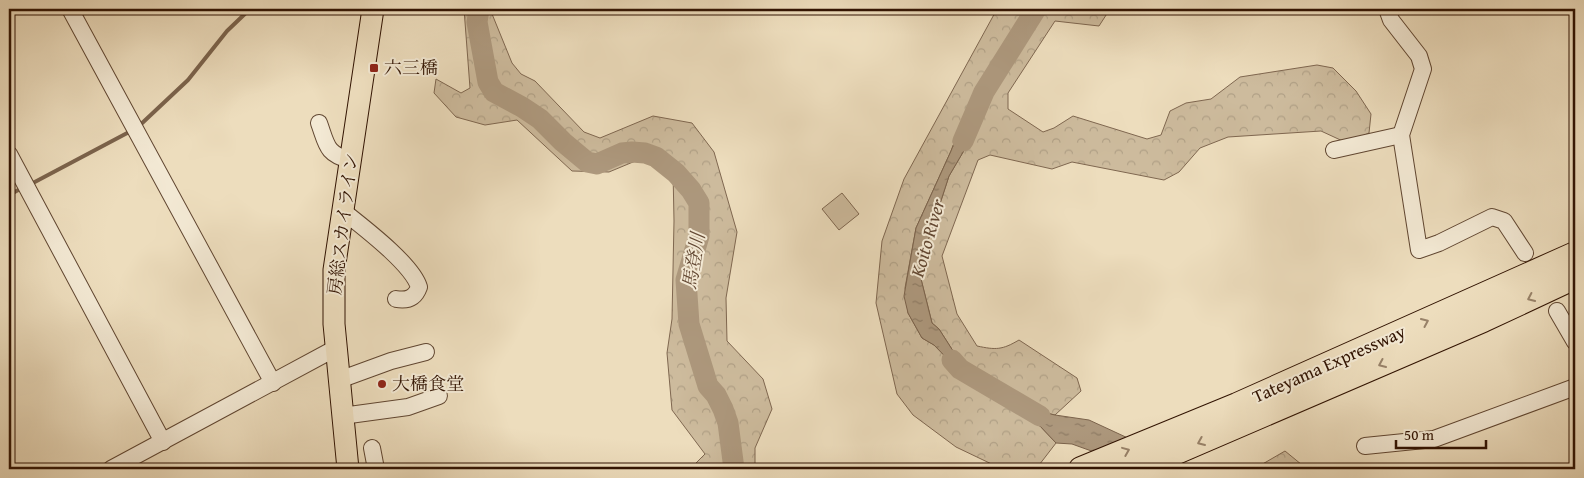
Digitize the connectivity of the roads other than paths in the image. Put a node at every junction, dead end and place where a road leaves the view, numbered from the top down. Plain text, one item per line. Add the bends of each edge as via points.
1 (70, 9) edge
2 (373, 9) edge
3 (1387, 9) edge
4 (319, 123) dead end
5 (1401, 135) junction
6 (1334, 150) dead end
7 (9, 154) edge
8 (350, 160) junction
9 (343, 211) junction
10 (1524, 253) dead end
11 (1575, 254) edge
12 (1575, 278) edge
13 (396, 300) dead end
14 (1557, 311) dead end
15 (1575, 342) edge
16 (336, 348) junction
17 (426, 352) dead end
18 (339, 380) junction
19 (273, 383) junction
20 (1575, 387) edge
21 (439, 396) dead end
22 (1241, 414) junction
23 (342, 416) junction
24 (163, 442) junction
25 (1365, 446) dead end
26 (372, 448) dead end
27 (112, 469) edge
28 (348, 469) edge
29 (376, 469) edge
30 (1081, 469) edge
31 (1137, 469) edge

1 - 19 street
2 - 8 main road, 房総スカイライン
3 - 5 street via 1391,20 1419,56 1424,69
4 - 8 street via 332,154
5 - 6 street
5 - 10 street via 1419,250 1492,217 1504,221
7 - 24 street
8 - 9 main road, 房総スカイライン
9 - 13 street via 397,257 417,282 419,287 414,296
9 - 16 main road, 房総スカイライン via 334,270
22 -> 11 highway, Tateyama Expressway
12 -> 22 highway, Tateyama Expressway
14 - 15 street
16 - 18 main road, 房総スカイライン
16 - 19 street
17 - 18 street
18 - 23 main road, 房総スカイライン
19 - 24 street
20 - 25 street via 1434,439
21 - 23 street via 408,407
30 -> 22 highway, Tateyama Expressway
22 -> 31 highway, Tateyama Expressway
23 - 28 main road, 房総スカイライン
24 - 27 street
26 - 29 street

